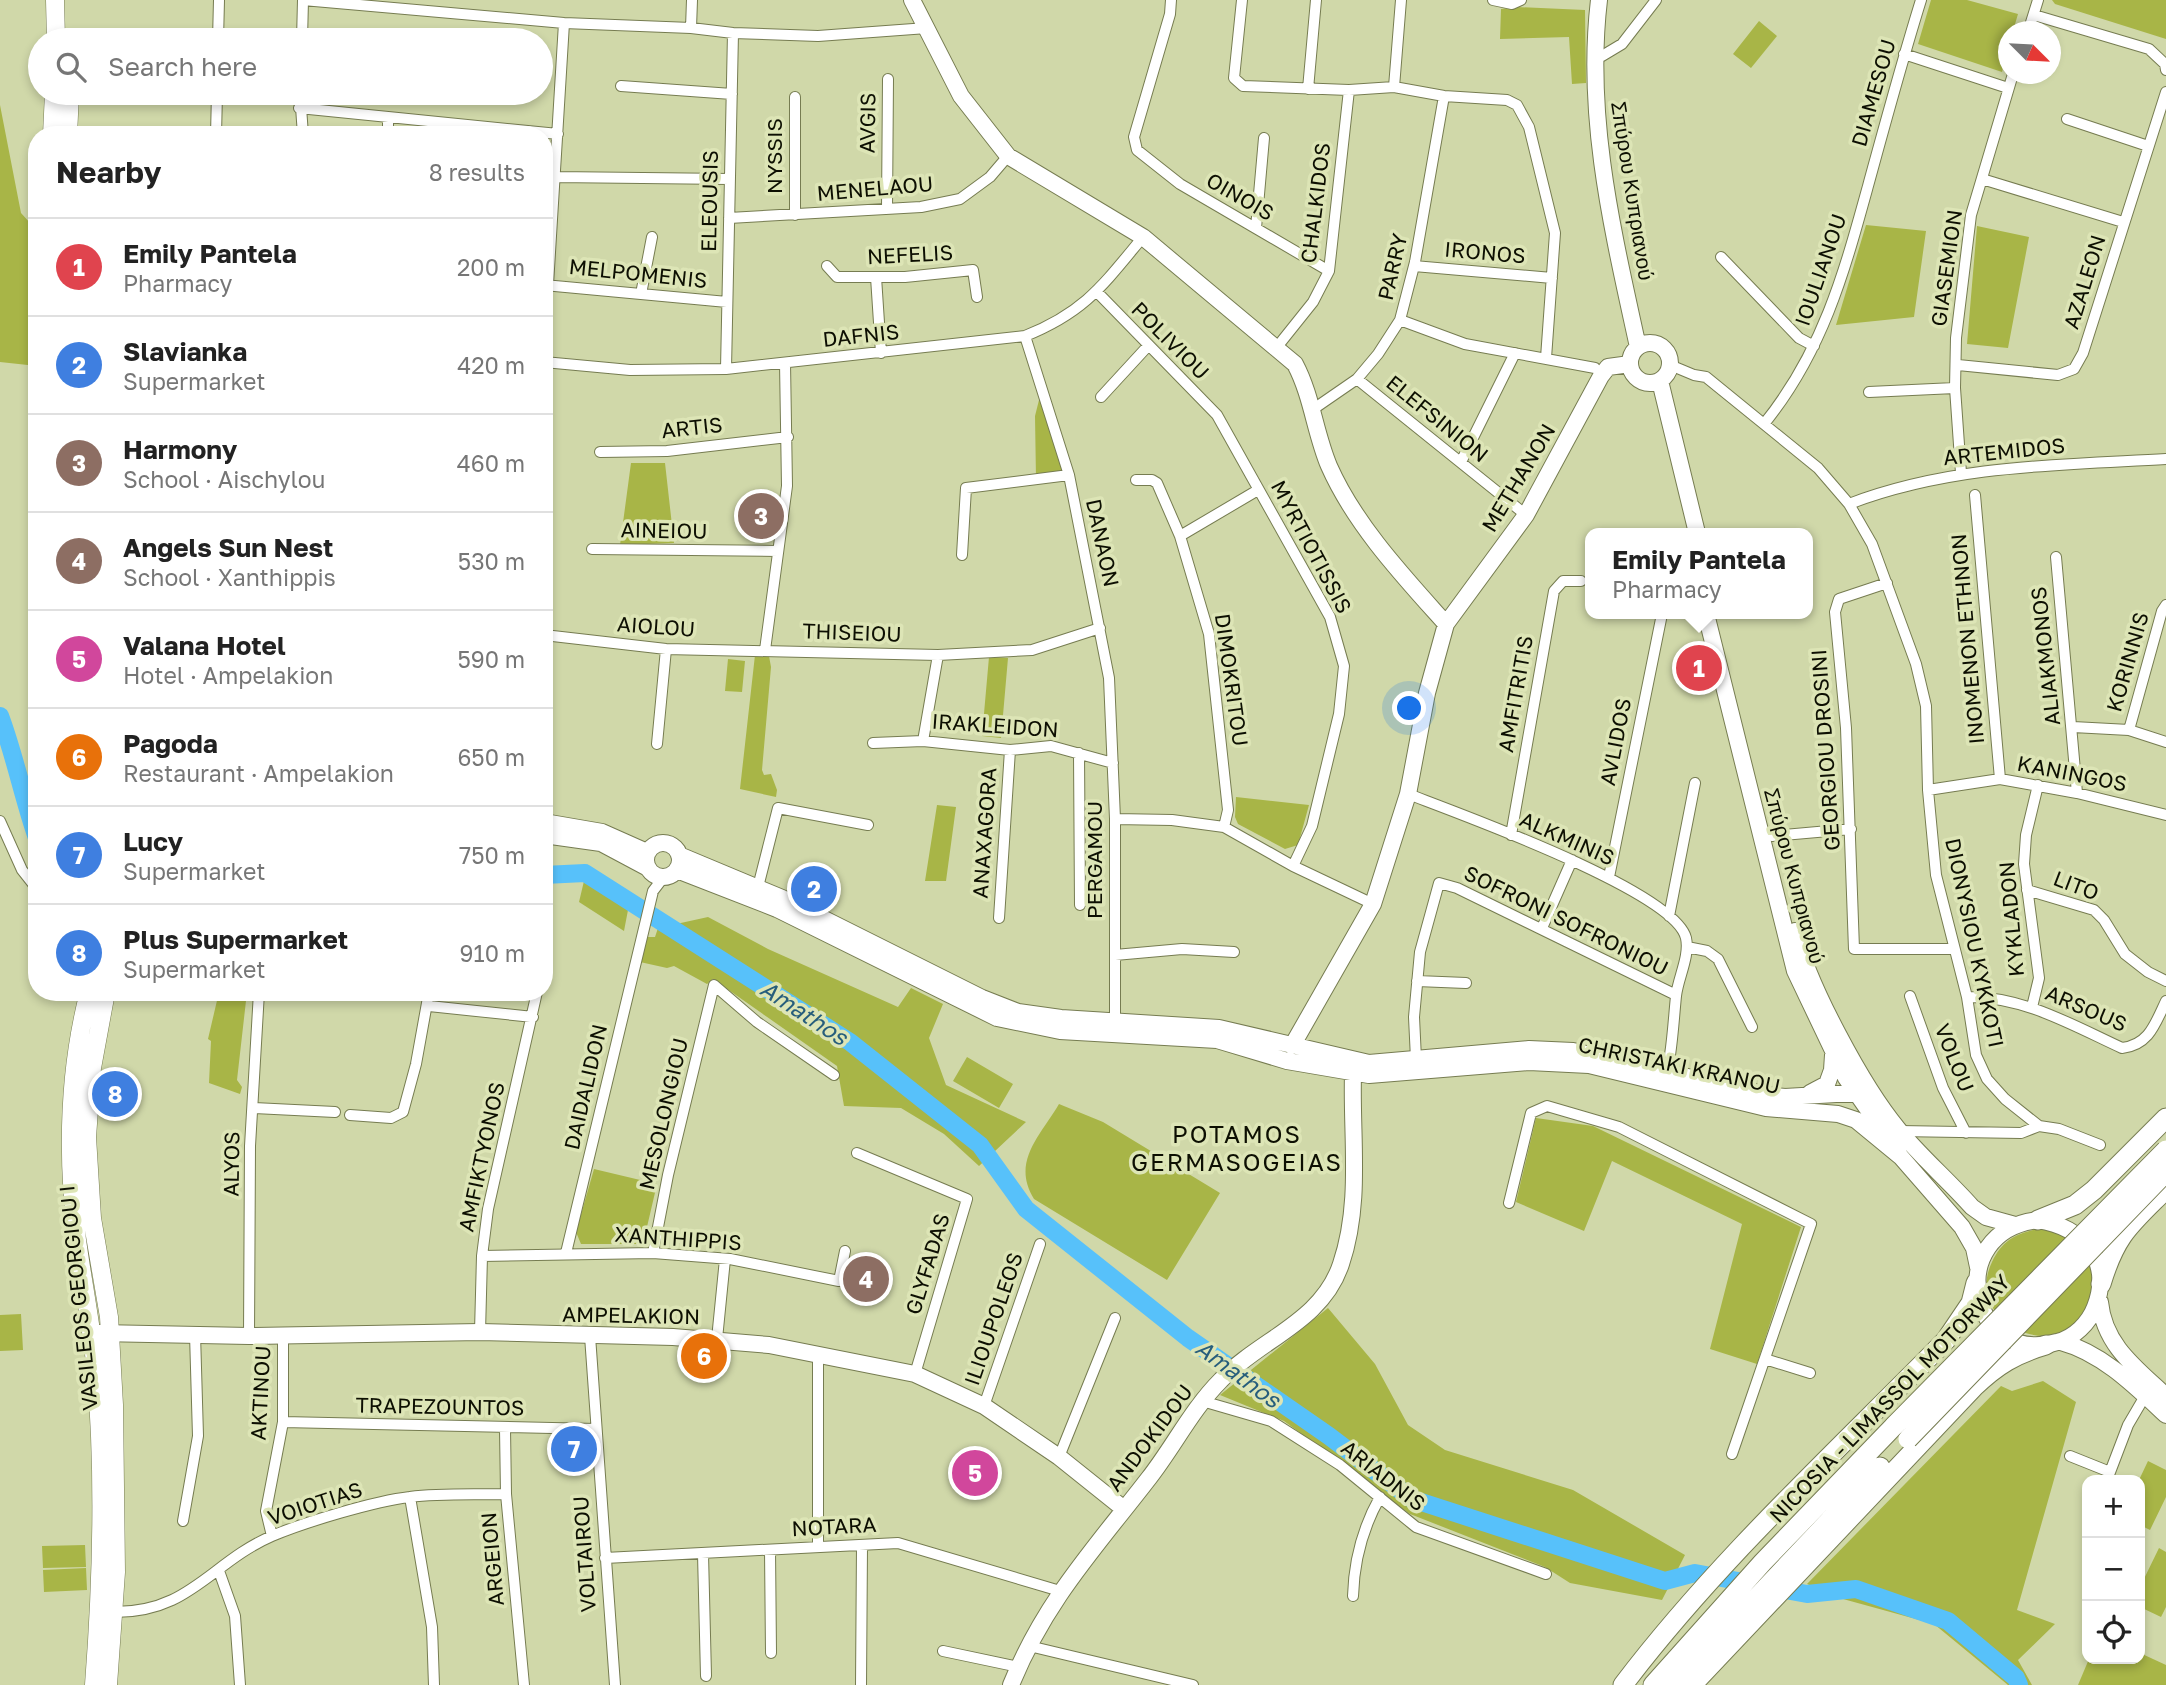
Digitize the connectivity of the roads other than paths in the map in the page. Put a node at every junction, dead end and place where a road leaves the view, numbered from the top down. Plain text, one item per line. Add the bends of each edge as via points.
1 (55, 0) edge
2 (67, 0) edge
3 (219, 0) edge
4 (303, 0) edge
5 (692, 0) edge
6 (912, 0) edge
7 (1171, 0) edge
8 (1242, 0) edge
9 (1315, 0) edge
10 (1401, 0) edge
11 (1493, 0) edge
12 (1521, 0) edge
13 (1599, 0) edge
14 (1605, 0) edge
15 (1656, 0) edge
16 (1921, 0) edge
17 (2038, 0) edge
18 (2034, 15) junction
19 (2032, 21) edge
20 (564, 23) junction
21 (691, 27) junction
22 (56, 28) edge
23 (68, 28) edge
24 (218, 28) edge
25 (302, 28) edge
26 (926, 28) junction
27 (733, 33) junction
28 (1904, 54) junction
29 (1602, 56) junction
30 (2166, 70) edge
31 (888, 79) dead end
32 (2009, 84) edge
33 (621, 86) dead end
34 (1394, 87) junction
35 (2008, 88) junction
36 (1308, 89) junction
37 (1349, 90) junction
38 (2166, 92) edge
39 (732, 94) junction
40 (1444, 96) junction
41 (795, 97) dead end
42 (53, 105) edge
43 (69, 105) edge
44 (217, 105) edge
45 (299, 105) edge
46 (299, 108) junction
47 (388, 117) junction
48 (2067, 119) dead end
49 (52, 126) edge
50 (68, 126) edge
51 (216, 126) edge
52 (302, 126) edge
53 (388, 126) edge
54 (478, 126) edge
55 (553, 134) edge
56 (558, 134) junction
57 (1264, 138) dead end
58 (2148, 146) junction
59 (1008, 156) junction
60 (555, 177) junction
61 (730, 179) junction
62 (1982, 179) junction
63 (1865, 197) joint
64 (553, 201) edge
65 (887, 209) junction
66 (795, 215) junction
67 (729, 218) junction
68 (2123, 222) junction
69 (1256, 228) junction
70 (652, 237) dead end
71 (1143, 237) junction
72 (1721, 257) dead end
73 (827, 266) dead end
74 (1414, 266) junction
75 (1329, 271) junction
76 (876, 277) junction
77 (1552, 278) junction
78 (553, 286) edge
79 (1097, 292) junction
80 (641, 294) junction
81 (976, 297) dead end
82 (727, 302) junction
83 (1400, 320) junction
84 (1025, 336) junction
85 (1643, 345) junction
86 (1277, 346) junction
87 (1814, 346) junction
88 (1147, 347) junction
89 (881, 353) junction
90 (1515, 354) junction
91 (1546, 358) junction
92 (553, 363) edge
93 (785, 363) junction
94 (1630, 364) junction
95 (1670, 365) junction
96 (1958, 365) junction
97 (1595, 368) dead end
98 (726, 369) junction
99 (1357, 379) junction
100 (1655, 382) junction
101 (1955, 388) junction
102 (1869, 392) dead end
103 (1101, 397) dead end
104 (1312, 410) junction
105 (1217, 415) joint
106 (1764, 424) junction
107 (788, 437) junction
108 (600, 452) dead end
109 (2166, 459) edge
110 (1461, 462) junction
111 (1961, 473) junction
112 (1069, 475) junction
113 (1136, 480) dead end
114 (1258, 490) junction
115 (1975, 495) dead end
116 (1849, 504) junction
117 (1526, 515) junction
118 (1685, 528) edge
119 (1696, 528) edge
120 (1180, 536) junction
121 (592, 549) dead end
122 (778, 551) junction
123 (962, 555) dead end
124 (2056, 556) dead end
125 (1581, 581) dead end
126 (1887, 583) junction
127 (2166, 605) edge
128 (1661, 619) edge
129 (1707, 619) edge
130 (1718, 619) edge
131 (1446, 624) junction
132 (1100, 628) junction
133 (553, 636) edge
134 (666, 649) junction
135 (765, 650) junction
136 (938, 655) junction
137 (2073, 727) junction
138 (2129, 730) junction
139 (923, 741) junction
140 (2166, 742) edge
141 (873, 743) dead end
142 (657, 744) dead end
143 (1010, 750) junction
144 (1079, 753) junction
145 (1113, 764) junction
146 (2000, 779) junction
147 (1695, 783) dead end
148 (2038, 785) junction
149 (1928, 789) junction
150 (2077, 793) junction
151 (1409, 794) junction
152 (2166, 815) edge
153 (1115, 819) junction
154 (0, 821) edge
155 (553, 824) edge
156 (867, 825) dead end
157 (1224, 827) junction
158 (1851, 829) junction
159 (1511, 835) junction
160 (553, 836) edge
161 (1772, 836) junction
162 (1573, 860) junction
163 (1293, 866) junction
164 (659, 869) junction
165 (1609, 877) junction
166 (28, 878) edge
167 (758, 887) junction
168 (2027, 890) junction
169 (1373, 904) junction
170 (1080, 905) dead end
171 (1669, 916) junction
172 (999, 918) dead end
173 (1542, 928) junction
174 (1687, 947) junction
175 (1952, 949) junction
176 (1234, 952) dead end
177 (1115, 955) junction
178 (1417, 981) junction
179 (2166, 981) edge
180 (1466, 983) dead end
181 (1676, 995) junction
182 (1910, 996) dead end
183 (1967, 997) junction
184 (87, 1001) edge
185 (104, 1001) edge
186 (259, 1001) edge
187 (429, 1001) edge
188 (536, 1001) edge
189 (2166, 1001) edge
190 (429, 1006) junction
191 (2032, 1007) junction
192 (533, 1017) junction
193 (1115, 1019) junction
194 (1752, 1027) dead end
195 (1289, 1054) junction
196 (1670, 1055) dead end
197 (1833, 1055) junction
198 (1416, 1059) junction
199 (1353, 1074) junction
200 (834, 1075) dead end
201 (1863, 1092) junction
202 (1805, 1096) junction
203 (253, 1108) junction
204 (335, 1112) dead end
205 (351, 1115) dead end
206 (2166, 1118) edge
207 (2039, 1126) junction
208 (1899, 1131) junction
209 (1966, 1133) junction
210 (2101, 1145) dead end
211 (2166, 1150) edge
212 (857, 1153) dead end
213 (1901, 1157) junction
214 (2166, 1172) edge
215 (2166, 1189) edge
216 (1509, 1203) dead end
217 (2038, 1220) junction
218 (2015, 1225) junction
219 (1040, 1244) dead end
220 (845, 1251) dead end
221 (566, 1253) junction
222 (653, 1253) junction
223 (482, 1256) junction
224 (725, 1259) junction
225 (1977, 1275) junction
226 (2100, 1290) junction
227 (1115, 1318) dead end
228 (480, 1332) junction
229 (100, 1333) junction
230 (195, 1334) junction
231 (283, 1334) junction
232 (249, 1336) junction
233 (590, 1336) junction
234 (717, 1339) junction
235 (2053, 1343) junction
236 (818, 1357) junction
237 (1765, 1359) junction
238 (1810, 1373) dead end
239 (915, 1374) junction
240 (2164, 1391) edge
241 (2145, 1396) junction
242 (1202, 1401) junction
243 (984, 1406) junction
244 (2166, 1415) edge
245 (284, 1422) junction
246 (505, 1429) junction
247 (596, 1429) junction
248 (1901, 1432) junction
249 (1732, 1454) dead end
250 (2070, 1456) dead end
251 (1059, 1457) junction
252 (2107, 1475) edge
253 (2109, 1475) edge
254 (506, 1494) junction
255 (410, 1497) junction
256 (1380, 1497) junction
257 (1124, 1509) junction
258 (183, 1521) dead end
259 (272, 1536) junction
260 (818, 1546) junction
261 (862, 1546) junction
262 (770, 1550) junction
263 (704, 1554) junction
264 (604, 1558) junction
265 (1795, 1566) junction
266 (219, 1571) junction
267 (1546, 1574) dead end
268 (1060, 1591) junction
269 (1353, 1596) dead end
270 (113, 1612) junction
271 (1029, 1646) junction
272 (1717, 1649) junction
273 (943, 1651) dead end
274 (771, 1653) dead end
275 (1019, 1667) junction
276 (706, 1676) dead end
277 (93, 1685) edge
278 (108, 1685) edge
279 (240, 1685) edge
280 (434, 1685) edge
281 (524, 1685) edge
282 (615, 1685) edge
283 (861, 1685) edge
284 (1011, 1685) edge
285 (1193, 1685) edge
286 (1623, 1685) edge
287 (1653, 1685) edge
288 (1674, 1685) edge
289 (1692, 1685) edge

1 - 22 main road
2 - 23 main road
3 - 24 street
4 - 20 street
4 - 25 street
5 - 21 street
6 - 26 main road
7 - 69 street, OINOIS via 1134,137 1137,150 1180,184
8 - 36 street via 1234,78 1240,85
9 - 36 street
10 - 34 street
11 - 12 street via 1512,4
13 - 85 main road, Σπύρου Κυπριανού via 1596,121 1612,223
14 - 29 main road, Σπύρου Κυπριανού
15 - 29 street via 1630,36
16 - 28 street, DIAMESOU
17 - 18 street
18 - 19 street
18 - 30 street via 2149,49
20 - 21 street
20 - 56 street
21 - 27 street
26 - 27 street via 818,36
26 - 59 main road via 961,96
27 - 39 street, ELEOUSIS
28 - 35 street
28 - 63 street, DIAMESOU
29 - 85 main road, Σπύρου Κυπριανού via 1602,121
31 - 65 street, AVGIS
32 - 35 street, GIASEMION
33 - 39 street
34 - 37 street
34 - 40 street
35 - 62 street, GIASEMION
36 - 37 street
37 - 75 street, CHALKIDOS
38 - 58 street, AZALEON
39 - 61 street, ELEOUSIS
40 - 74 street, PARRY
40 - 77 street via 1507,100 1521,110 1555,233
41 - 66 street, NYSSIS
42 - 49 main road
43 - 50 main road
44 - 51 street
45 - 46 street
46 - 47 street
46 - 52 street
47 - 53 street
47 - 54 street
48 - 58 street
55 - 56 street
56 - 60 street
57 - 69 street
58 - 68 street, AZALEON
59 - 65 street, MENELAOU via 960,199
59 - 71 main road
60 - 61 street
60 - 64 street
61 - 67 street, ELEOUSIS
62 - 68 street
62 - 96 street, GIASEMION via 1971,215 1956,338
63 - 87 street, IOULIANOU via 1834,305
65 - 66 street, MENELAOU
66 - 67 street, MENELAOU
67 - 82 street, ELEOUSIS
68 - 96 street, AZALEON via 2074,369 2059,375
69 - 75 street, OINOIS
70 - 80 street
71 - 79 street, DAFNIS
71 - 86 main road
72 - 87 street via 1798,338
73 - 76 street, NEFELIS via 837,277
74 - 77 street, IRONOS
74 - 83 street, PARRY
75 - 86 street, CHALKIDOS via 1313,302
76 - 81 street, NEFELIS via 973,270
76 - 89 street
77 - 91 street
78 - 80 street, MELPOMENIS
79 - 84 street, DAFNIS via 1059,322
79 - 88 street, POLIVIOU
80 - 82 street, MELPOMENIS
82 - 98 street, ELEOUSIS
83 - 90 street via 1465,344
83 - 99 street, PARRY
84 - 89 street, DAFNIS
84 - 112 street, DANAON
85 - 94 main road
85 - 95 main road via 1663,348
86 - 104 main road via 1303,379
87 - 106 street, IOULIANOU
88 - 103 street
88 - 105 street, POLIVIOU
89 - 93 street, DAFNIS
90 - 91 street
90 - 110 street
91 - 97 street
92 - 98 street, DAFNIS via 630,370
93 - 98 street, DAFNIS
93 - 107 street
94 - 100 main road via 1635,377
94 - 117 main road, METHANON via 1608,367 1601,376
95 - 100 main road
95 - 106 street, DIONYSIOU KYKKOTI via 1706,377
96 - 101 street, GIASEMION
99 - 104 street, PARRY
99 - 110 street, ELEFSINION
100 - 118 main road
100 - 119 main road
101 - 102 street
101 - 111 street, GIASEMION
104 - 131 main road via 1329,465 1349,503
105 - 114 street, MYRTIOTISSIS
106 - 116 street, DIONYSIOU KYKKOTI via 1818,468
107 - 108 street, ARTIS via 667,451
107 - 122 street
109 - 111 street, ARTEMIDOS
110 - 117 street, ELEFSINION
111 - 116 street, ARTEMIDOS
112 - 123 street via 965,488
112 - 132 street, DANAON
113 - 120 street, DIMOKRITOU via 1157,483
114 - 120 street
114 - 163 street, MYRTIOTISSIS via 1330,617 1344,666 1339,713 1312,826
115 - 146 street, INOMENON ETHNON
116 - 126 street, DIONYSIOU KYKKOTI
117 - 131 main road, METHANON
120 - 157 street, DIMOKRITOU via 1209,634 1227,810
121 - 122 street, AINEIOU
122 - 135 street
124 - 137 street, ALIAKMONOS
125 - 159 street, AMFITRITIS via 1563,581 1553,592
126 - 149 street, DIONYSIOU KYKKOTI via 1926,706
126 - 158 street, GEORGIOU DROSINI via 1839,599 1835,612
127 - 138 street, KORINNIS
128 - 165 street, AVLIDOS
129 - 197 main road, Σπύρου Κυπριανού via 1791,958
130 - 161 main road, Σπύρου Κυπριανού
131 - 151 main road via 1427,693
132 - 136 street, THISEIOU via 1032,650
132 - 145 street, DANAON via 1109,678
133 - 134 street, AIOLOU
134 - 135 street, AIOLOU
134 - 142 street
135 - 136 street, THISEIOU
136 - 139 street
137 - 138 street
137 - 150 street, ALIAKMONOS
138 - 140 street
139 - 141 street, IRAKLEIDON
139 - 143 street, IRAKLEIDON
143 - 144 street, IRAKLEIDON via 1051,746
143 - 172 street, ANAXAGORA
144 - 145 street, IRAKLEIDON
144 - 170 street
145 - 153 street, PERGAMOU
146 - 148 street, KANINGOS
146 - 149 street, KANINGOS
147 - 171 street
148 - 150 street, KANINGOS
148 - 168 street, KYKLADON via 2026,835
149 - 175 street, DIONYSIOU KYKKOTI via 1936,875
150 - 152 street, KANINGOS
151 - 159 street, ALKMINIS
151 - 169 main road
153 - 157 street
153 - 177 street, PERGAMOU
154 - 166 street
155 - 164 main road, CHRISTAKI KRANOU via 602,832
156 - 167 street via 778,808
157 - 163 street
158 - 161 street
158 - 175 street, GEORGIOU DROSINI via 1854,949
159 - 162 street, ALKMINIS
160 - 164 main road, CHRISTAKI KRANOU via 601,843
161 - 201 main road, Σπύρου Κυπριανού via 1800,951
162 - 165 street, ALKMINIS
162 - 173 street
163 - 169 street
164 - 167 main road, CHRISTAKI KRANOU
164 - 195 main road, CHRISTAKI KRANOU via 777,909 1015,1024 1217,1041
164 - 221 street, DAIDALIDON
165 - 171 street, ALKMINIS
167 - 193 main road, CHRISTAKI KRANOU via 1001,1006 1039,1016
168 - 179 street, LITO via 2094,910 2125,954
168 - 191 street, KYKLADON via 2039,978
169 - 195 main road
171 - 174 street, ALKMINIS via 1686,936
173 - 178 street, SOFRONI SOFRONIOU via 1438,883
173 - 181 street, SOFRONI SOFRONIOU
174 - 181 street
174 - 194 street via 1718,959
175 - 183 street, DIONYSIOU KYKKOTI
176 - 177 street via 1182,949
177 - 193 street, PERGAMOU
178 - 180 street
178 - 198 street
181 - 196 street
182 - 209 street, VOLOU via 1943,1088
183 - 191 street, ARSOUS
183 - 207 street, DIONYSIOU KYKKOTI via 1976,1055 1987,1079
184 - 229 main road, VASILEOS GEORGIOU I via 73,1079 71,1166 77,1239
185 - 229 main road, VASILEOS GEORGIOU I via 92,1068 87,1137 92,1218 109,1317
186 - 203 street, ALYOS
187 - 190 street
188 - 192 street, AMFIKTYONOS
189 - 191 street, ARSOUS via 2149,1036 2135,1047 2122,1048
190 - 192 street
190 - 205 street via 403,1112 391,1118
192 - 223 street, AMFIKTYONOS via 488,1209
193 - 195 main road, CHRISTAKI KRANOU via 1219,1028
195 - 198 main road, CHRISTAKI KRANOU via 1369,1063
195 - 199 main road, CHRISTAKI KRANOU
197 - 201 main road, Σπύρου Κυπριανού
197 - 202 main road via 1827,1084
198 - 202 main road, CHRISTAKI KRANOU via 1529,1049 1573,1051 1767,1095
199 - 213 main road, CHRISTAKI KRANOU via 1529,1062 1589,1065 1766,1108 1839,1114 1856,1120
199 - 242 main road, ANDOKIDOU via 1353,1198 1341,1266 1312,1311 1250,1355
200 - 222 street, MESOLONGIOU via 757,1022 714,985
201 - 202 main road, CHRISTAKI KRANOU
201 - 208 main road, Σπύρου Κυπριανού
201 - 213 main road, Σπύρου Κυπριανού
203 - 204 street
203 - 232 street, ALYOS
206 - 217 highway via 2094,1190 2075,1205
207 - 209 street via 2021,1133
207 - 210 street, DIONYSIOU KYKKOTI
208 - 209 street
208 - 218 main road, Σπύρου Κυπριανού via 1972,1207 1986,1217
211 - 248 highway, NICOSIA - LIMASSOL MOTORWAY, bridge
212 - 239 street, GLYFADAS via 967,1199
213 - 225 main road, Σπύρου Κυπριανού via 1962,1227 1974,1248
214 - 248 highway, NICOSIA - LIMASSOL MOTORWAY, bridge
215 - 226 highway via 2111,1250
216 - 237 street via 1531,1113 1547,1106 1619,1127 1811,1224
217 - 218 main road
217 - 226 main road via 2058,1223 2087,1242 2096,1255
218 - 225 main road via 1992,1242
219 - 243 street, ILIOUPOLEOS
220 - 224 street, XANTHIPPIS via 839,1281
221 - 222 street, XANTHIPPIS
221 - 223 street, XANTHIPPIS
222 - 224 street, XANTHIPPIS
223 - 228 street, AMFIKTYONOS
224 - 234 street
225 - 235 main road via 1979,1301 1988,1320 2011,1342
225 - 286 highway via 1971,1303 1946,1340 1734,1555
226 - 235 main road via 2092,1315 2078,1331
226 - 240 main road via 2102,1321 2109,1339
227 - 251 street
228 - 231 main road, AMPELAKION
228 - 233 main road, AMPELAKION
229 - 230 main road, AMPELAKION
229 - 270 main road, VASILEOS GEORGIOU I via 114,1405
229 - 277 main road, VASILEOS GEORGIOU I via 102,1535
230 - 232 main road, AMPELAKION
230 - 258 street via 198,1436
231 - 232 main road, AMPELAKION
231 - 245 street, AKTINOU
233 - 234 main road, AMPELAKION
233 - 247 street, VOLTAIROU
234 - 236 main road, AMPELAKION
235 - 241 main road via 2093,1354
235 - 265 highway via 2000,1363
236 - 239 main road, AMPELAKION
236 - 260 street
237 - 238 street
237 - 249 street
239 - 243 main road, AMPELAKION
241 - 244 main road
241 - 253 street via 2128,1425
242 - 256 street, ARIADNIS via 1271,1421
242 - 257 main road, ANDOKIDOU
243 - 251 main road, AMPELAKION
245 - 246 street, TRAPEZOUNTOS
245 - 259 street, AKTINOU via 266,1511
246 - 247 street, TRAPEZOUNTOS
246 - 254 street, ARGEION
247 - 264 street, VOLTAIROU
248 - 265 highway, NICOSIA - LIMASSOL MOTORWAY
248 - 287 highway, NICOSIA - LIMASSOL MOTORWAY via 1763,1562
250 - 252 street
251 - 257 main road, AMPELAKION
254 - 255 street, VOIOTIAS
254 - 281 street, ARGEION
255 - 259 street, VOIOTIAS
255 - 280 street via 432,1627
256 - 267 street, ARIADNIS via 1416,1527
256 - 269 street via 1360,1541
257 - 268 main road, ANDOKIDOU
259 - 266 street, VOIOTIAS
260 - 261 street, NOTARA
260 - 262 street, NOTARA
261 - 268 street, NOTARA via 898,1543
261 - 283 street
262 - 263 street, NOTARA
262 - 274 street
263 - 264 street, NOTARA
263 - 276 street
264 - 282 street, VOLTAIROU
265 - 272 highway
266 - 270 street, VOIOTIAS via 168,1604
266 - 279 street via 234,1616
268 - 271 main road, ANDOKIDOU
270 - 278 main road, VASILEOS GEORGIOU I
271 - 275 main road, ANDOKIDOU
271 - 285 street
272 - 288 highway
272 - 289 highway
273 - 275 street
275 - 284 main road, ANDOKIDOU

